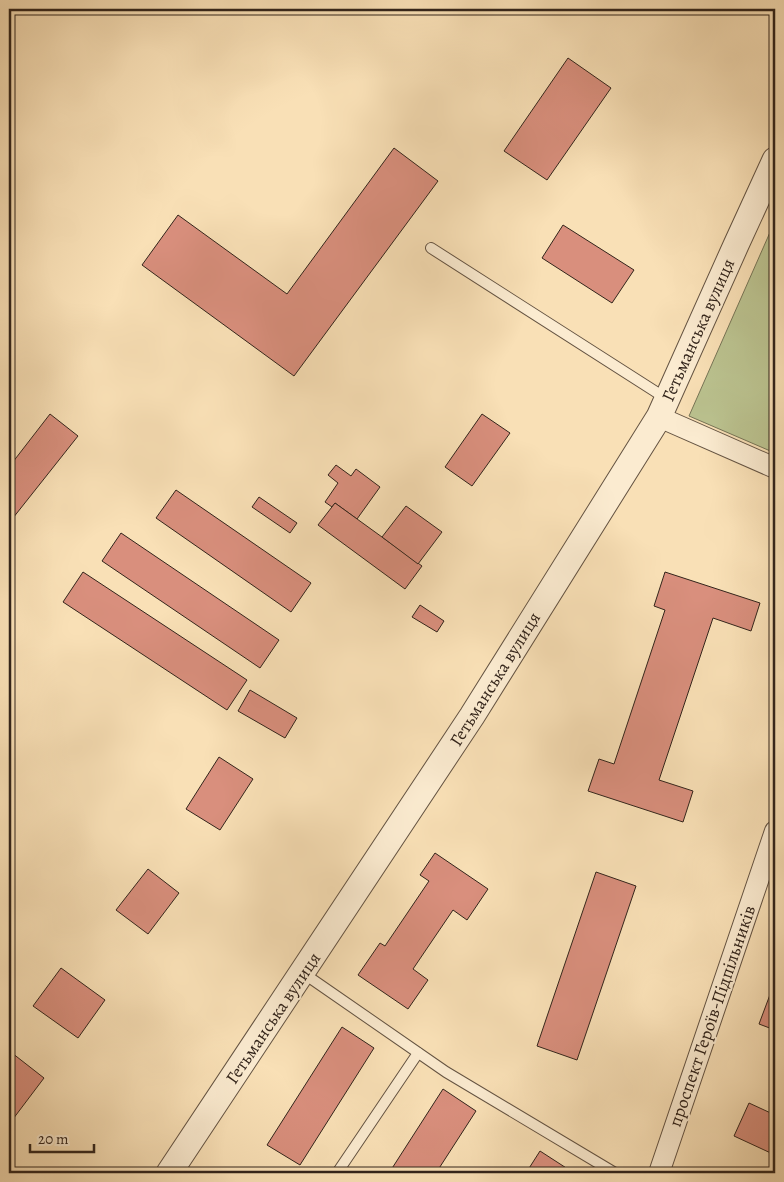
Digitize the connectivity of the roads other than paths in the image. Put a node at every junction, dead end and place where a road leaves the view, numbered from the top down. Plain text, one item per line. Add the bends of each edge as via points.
1 (775, 160) edge
2 (431, 248) dead end
3 (663, 408) junction
4 (775, 468) edge
5 (775, 831) edge
6 (303, 973) junction
7 (418, 1053) junction
8 (169, 1173) edge
9 (337, 1173) edge
10 (615, 1173) edge
11 (659, 1173) edge

1 - 3 street, Гетьманська вулиця
2 - 3 lane
3 - 4 street
3 - 6 street, Гетьманська вулиця via 472,716
5 - 11 street, проспект Героїв-Підпільників
6 - 7 lane
6 - 8 street, Гетьманська вулиця
7 - 9 lane
7 - 10 lane

